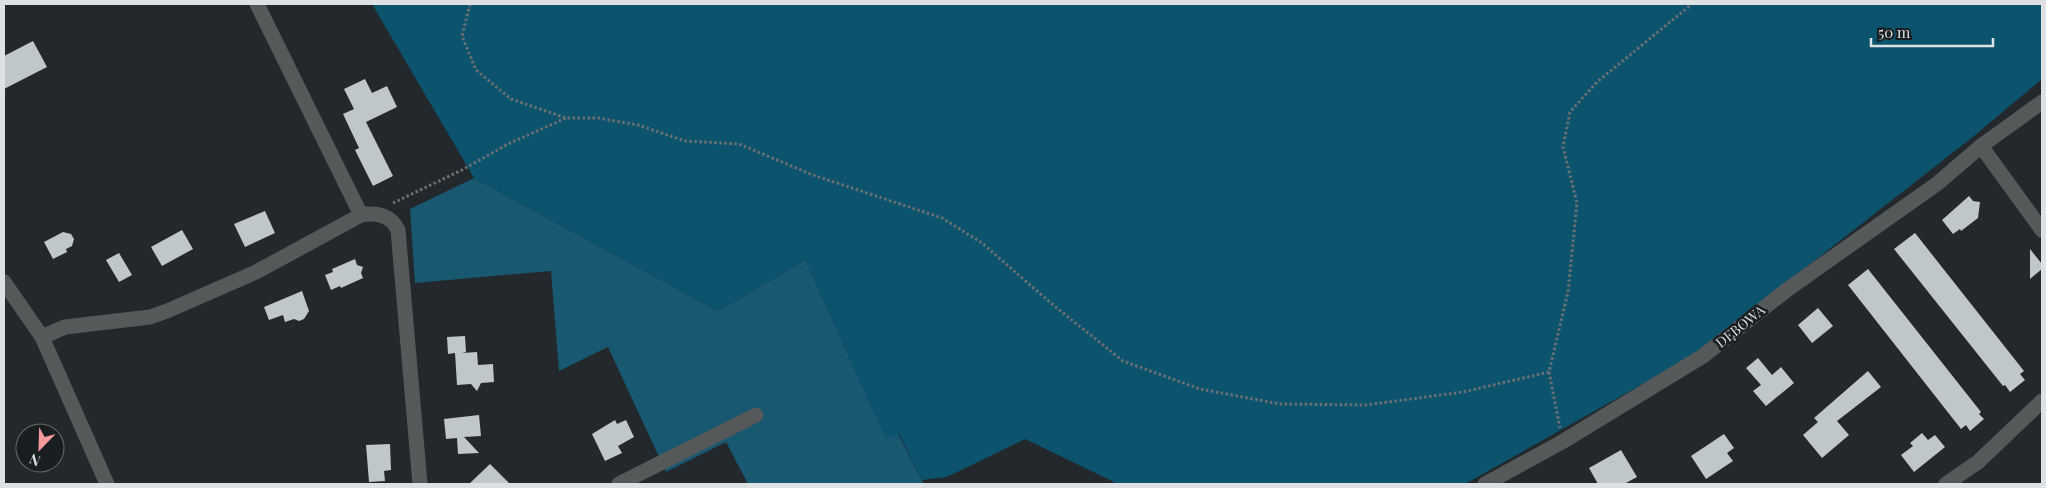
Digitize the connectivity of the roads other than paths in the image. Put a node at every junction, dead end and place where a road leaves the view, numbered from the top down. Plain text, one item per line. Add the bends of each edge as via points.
1 (257, 4) edge
2 (2042, 102) edge
3 (1981, 146) junction
4 (361, 215) junction
5 (2042, 230) edge
6 (4, 282) edge
7 (42, 337) junction
8 (2042, 400) edge
9 (756, 415) dead end
10 (107, 484) edge
11 (420, 484) edge
12 (620, 484) edge
13 (1485, 484) edge
14 (1946, 484) edge

1 - 4 street
2 - 3 street, DĘBOWA
3 - 5 street
3 - 13 street, DĘBOWA via 1938,183 1788,289 1703,356 1562,442
4 - 7 street via 256,272 168,311 65,328
4 - 11 street via 379,214 395,223 398,230
6 - 7 street
7 - 10 street
8 - 14 street via 1978,462
9 - 12 street

